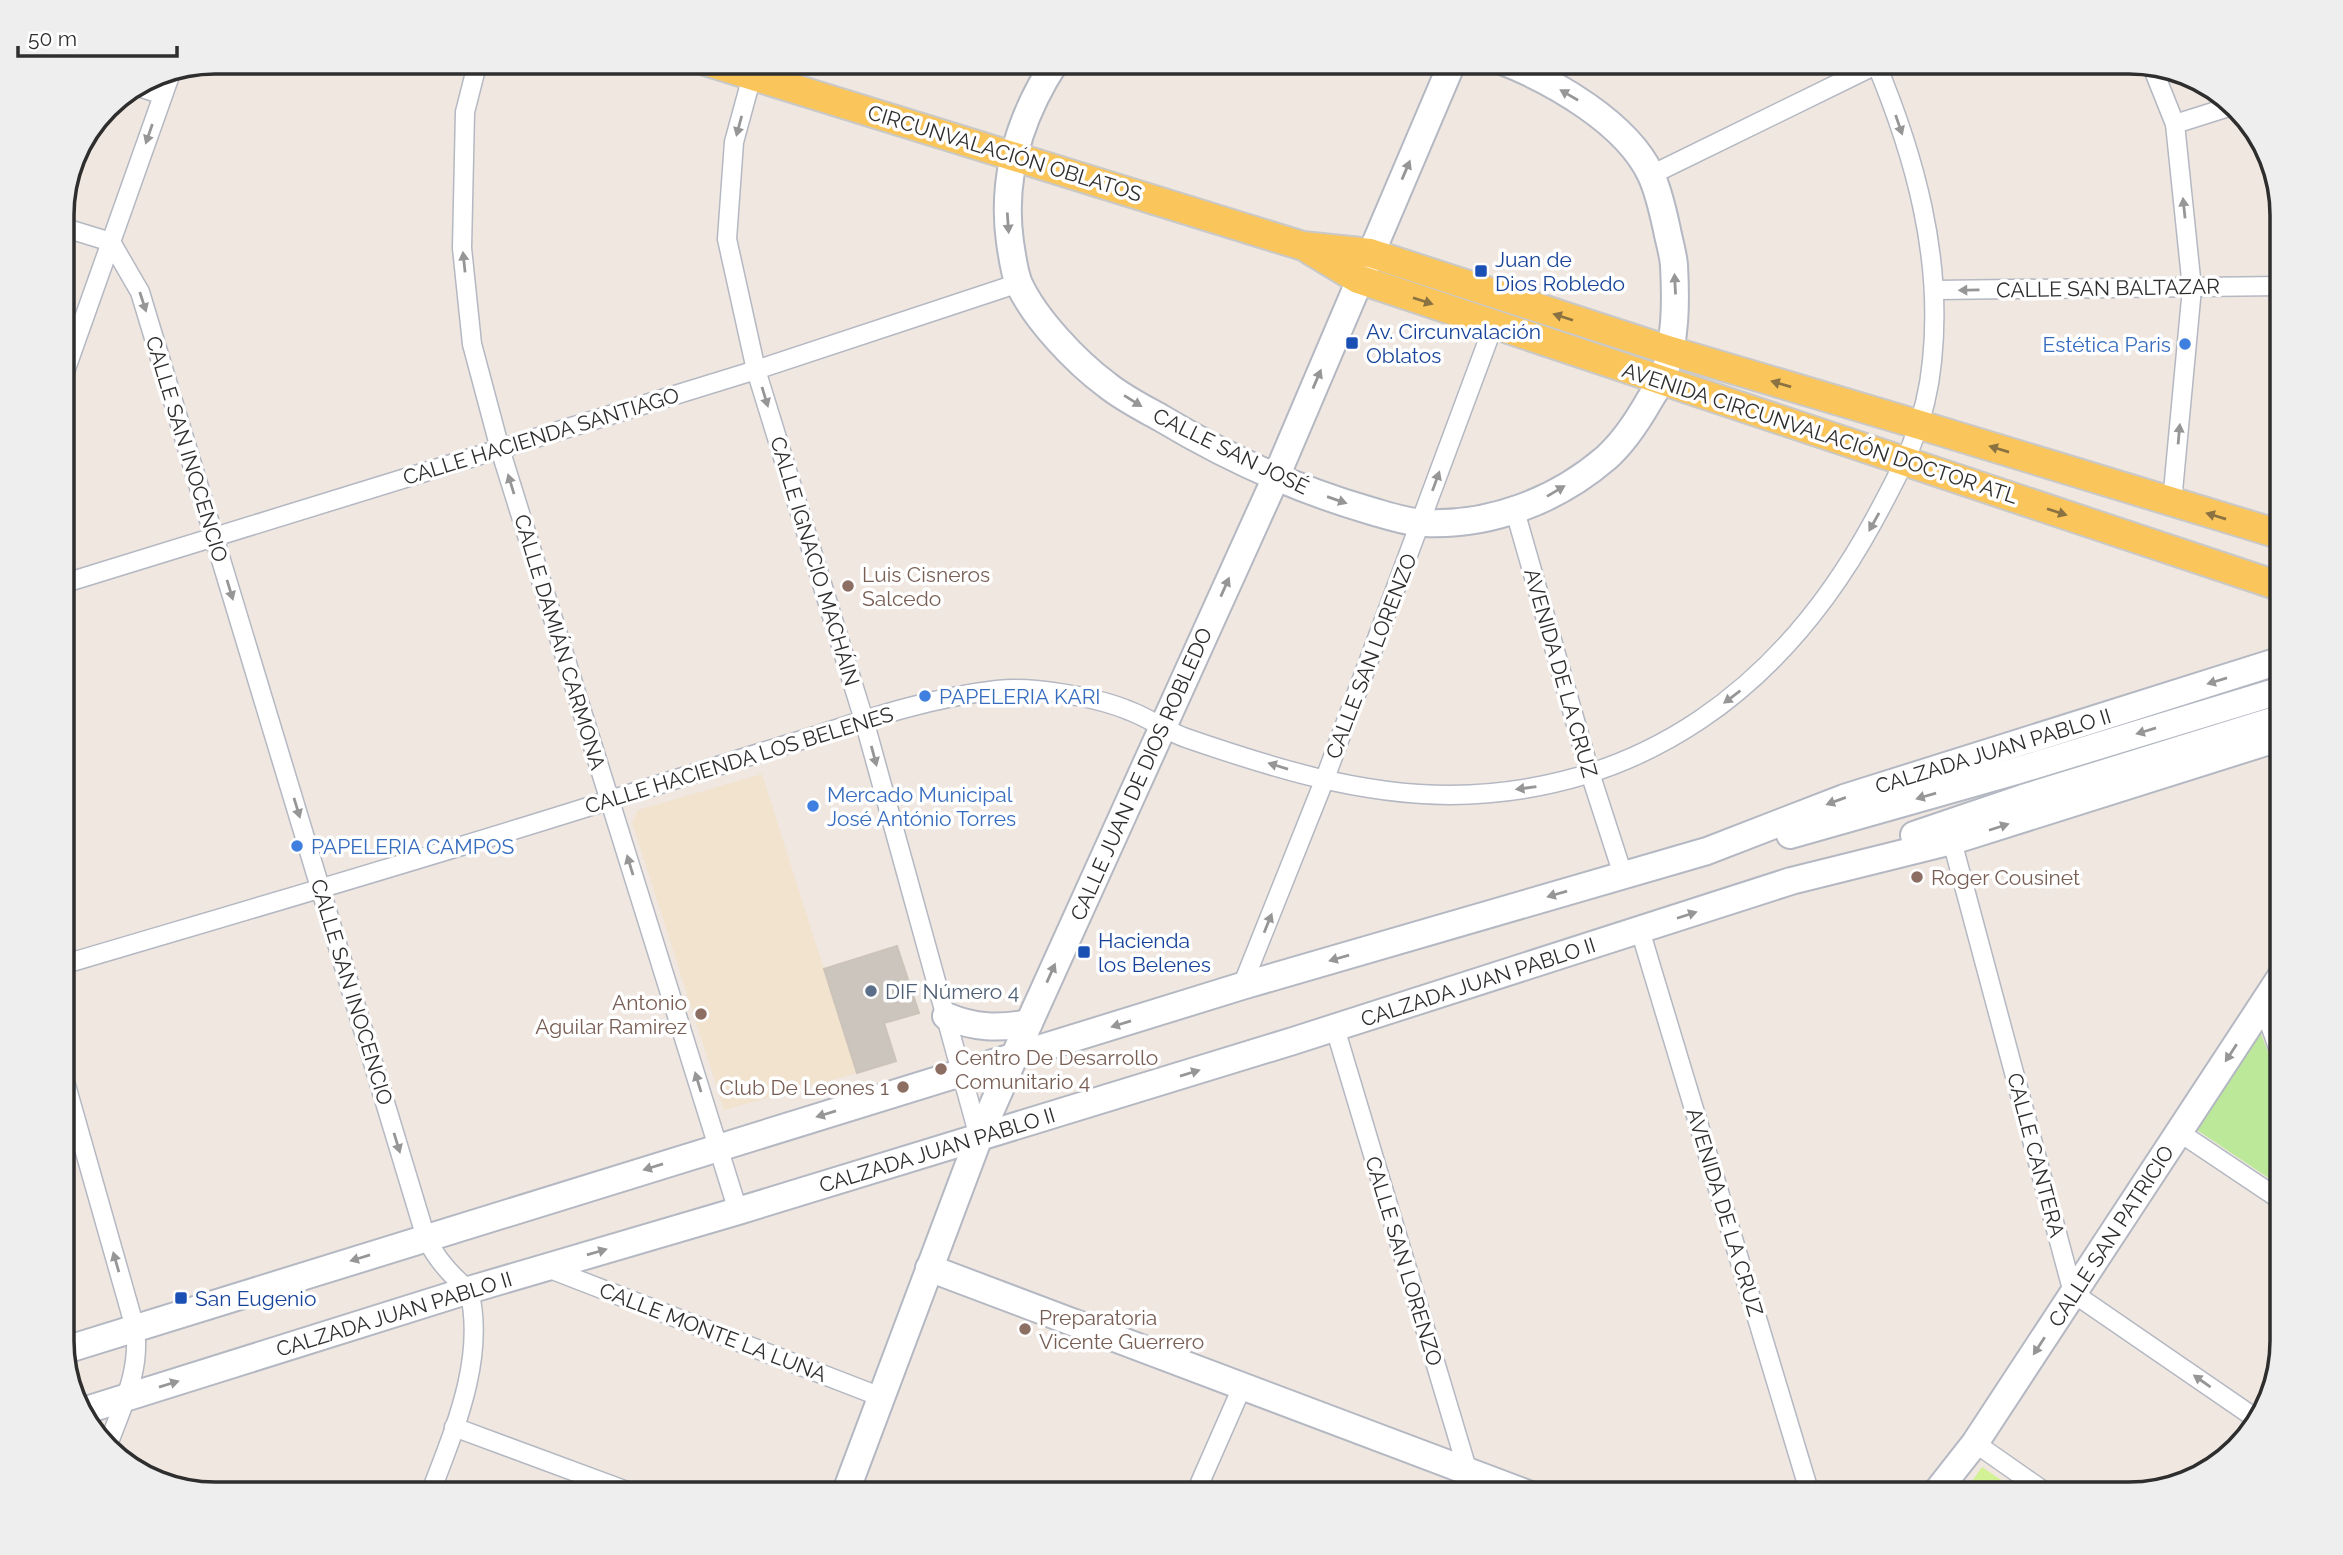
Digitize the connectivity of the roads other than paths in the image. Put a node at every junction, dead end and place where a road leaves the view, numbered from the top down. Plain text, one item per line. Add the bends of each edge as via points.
1 (475, 74) edge
2 (754, 74) edge
3 (770, 74) edge
4 (1048, 74) edge
5 (1447, 74) edge
6 (1530, 74) edge
7 (1855, 74) edge
8 (1883, 74) edge
9 (2156, 76) edge
10 (168, 81) edge
11 (148, 90) edge
12 (163, 95) junction
13 (2221, 109) edge
14 (2175, 124) junction
15 (1013, 155) junction
16 (1651, 175) junction
17 (74, 231) edge
18 (111, 242) junction
19 (1303, 246) junction
20 (1370, 253) junction
21 (1358, 279) junction
22 (1019, 283) junction
23 (2270, 286) edge
24 (2192, 288) junction
25 (1935, 290) junction
26 (1494, 324) junction
27 (74, 346) edge
28 (1671, 351) junction
29 (756, 370) junction
30 (1662, 380) junction
31 (1920, 425) junction
32 (500, 449) junction
33 (1906, 462) junction
34 (1276, 477) junction
35 (2172, 502) junction
36 (1515, 511) junction
37 (1421, 523) junction
38 (2270, 531) edge
39 (213, 537) junction
40 (74, 580) edge
41 (2270, 583) edge
42 (2270, 664) edge
43 (2270, 694) edge
44 (864, 720) junction
45 (2270, 722) edge
46 (1162, 727) junction
47 (2270, 741) edge
48 (1590, 774) junction
49 (1324, 781) junction
50 (610, 800) junction
51 (1952, 841) junction
52 (1707, 850) junction
53 (1623, 875) junction
54 (1791, 881) junction
55 (321, 888) junction
56 (1640, 930) junction
57 (74, 961) edge
58 (1242, 986) junction
59 (2270, 994) edge
60 (2263, 1005) junction
61 (946, 1016) junction
62 (1029, 1023) junction
63 (2270, 1025) edge
64 (1335, 1028) junction
65 (1014, 1058) junction
66 (961, 1072) junction
67 (74, 1113) edge
68 (2179, 1132) junction
69 (979, 1137) junction
70 (718, 1147) junction
71 (2270, 1193) edge
72 (738, 1211) junction
73 (425, 1238) junction
74 (545, 1267) junction
75 (929, 1268) junction
76 (469, 1290) junction
77 (2073, 1293) junction
78 (135, 1328) junction
79 (74, 1347) edge
80 (1242, 1387) junction
81 (881, 1397) junction
82 (125, 1398) junction
83 (91, 1409) edge
84 (2249, 1414) edge
85 (454, 1427) junction
86 (111, 1437) edge
87 (1975, 1443) junction
88 (435, 1481) edge
89 (600, 1481) edge
90 (850, 1481) edge
91 (1201, 1481) edge
92 (1458, 1481) edge
93 (1462, 1481) edge
94 (1806, 1481) edge
95 (1945, 1481) edge
96 (2029, 1481) edge

32 -> 1 street, CALLE DAMIÁN CARMONA via 472,344 462,248 465,112
2 -> 29 street, CALLE IGNACIO MACHÁIN via 734,142 727,239
3 - 15 main road, CIRCUNVALACIÓN OBLATOS
4 - 15 street, CALLE SAN JOSÉ
20 -> 5 street, CALLE JUAN DE DIOS ROBLEDO
16 -> 6 street, CALLE SAN JOSÉ via 1634,150 1587,105
7 - 16 street
8 -> 25 street, CALLE HACIENDA LOS BELENES via 1918,181
9 - 14 street
10 - 12 street
11 - 12 street
12 -> 18 street
13 - 14 street
24 -> 14 street
15 - 19 main road, CIRCUNVALACIÓN OBLATOS
15 -> 22 street, CALLE SAN JOSÉ via 1007,223
28 -> 16 street, CALLE SAN JOSÉ via 1676,311 1673,259
17 - 18 street
18 - 27 street
18 -> 39 street, CALLE SAN INOCENCIO via 140,292
19 - 20 main road, CIRCUNVALACIÓN OBLATOS
19 - 21 main road, CIRCUNVALACIÓN OBLATOS
20 - 21 street, CALLE JUAN DE DIOS ROBLEDO
28 -> 20 main road, AVENIDA CIRCUNVALACIÓN DOCTOR ATL
21 -> 26 main road, AVENIDA CIRCUNVALACIÓN DOCTOR ATL
34 -> 21 street, CALLE JUAN DE DIOS ROBLEDO
22 - 29 street, CALLE HACIENDA SANTIAGO
22 -> 34 street, CALLE SAN JOSÉ via 1051,331 1108,386 1191,436
23 - 24 street, CALLE SAN BALTAZAR
24 -> 25 street, CALLE SAN BALTAZAR
35 -> 24 street
25 - 31 street, CALLE HACIENDA LOS BELENES via 1932,363
26 - 30 main road, AVENIDA CIRCUNVALACIÓN DOCTOR ATL
37 -> 26 street, CALLE SAN LORENZO
28 - 30 street, CALLE SAN JOSÉ
31 -> 28 main road, AVENIDA CIRCUNVALACIÓN DOCTOR ATL
29 - 32 street, CALLE HACIENDA SANTIAGO
29 -> 44 street, CALLE IGNACIO MACHÁIN
30 - 33 main road, AVENIDA CIRCUNVALACIÓN DOCTOR ATL
36 -> 30 street, CALLE SAN JOSÉ via 1548,496 1607,457 1633,428
31 - 33 street, CALLE HACIENDA LOS BELENES
35 -> 31 main road, AVENIDA CIRCUNVALACIÓN DOCTOR ATL
32 - 39 street, CALLE HACIENDA SANTIAGO
50 -> 32 street, CALLE DAMIÁN CARMONA
33 -> 41 main road, AVENIDA CIRCUNVALACIÓN DOCTOR ATL
33 -> 48 street, CALLE HACIENDA LOS BELENES via 1854,557 1795,639 1751,683 1704,719 1628,760
34 -> 37 street, CALLE SAN JOSÉ
46 -> 34 street, CALLE JUAN DE DIOS ROBLEDO
38 -> 35 main road, AVENIDA CIRCUNVALACIÓN DOCTOR ATL
36 - 37 street, CALLE SAN JOSÉ
36 - 48 street, AVENIDA DE LA CRUZ
37 - 49 street, CALLE SAN LORENZO
39 - 40 street, CALLE HACIENDA SANTIAGO
39 -> 55 street, CALLE SAN INOCENCIO
42 -> 52 street, CALZADA JUAN PABLO II via 1844,798
43 -> 52 street, CALZADA JUAN PABLO II via 1775,839
44 - 46 street, CALLE HACIENDA LOS BELENES via 934,700 1004,689 1069,695 1128,709
44 - 50 street, CALLE HACIENDA LOS BELENES
44 -> 61 street, CALLE IGNACIO MACHÁIN
45 - 54 street, CALZADA JUAN PABLO II via 2023,798
49 -> 46 street, CALLE HACIENDA LOS BELENES via 1177,736
62 -> 46 street, CALLE JUAN DE DIOS ROBLEDO
51 -> 47 street, CALZADA JUAN PABLO II
48 -> 49 street, CALLE HACIENDA LOS BELENES via 1529,788 1450,795
48 - 53 street, AVENIDA DE LA CRUZ
58 -> 49 street, CALLE SAN LORENZO
50 - 55 street, CALLE HACIENDA LOS BELENES
70 -> 50 street, CALLE DAMIÁN CARMONA
51 - 54 street, CALZADA JUAN PABLO II
51 - 77 street, CALLE CANTERA
52 - 53 street, CALZADA JUAN PABLO II
53 -> 58 street, CALZADA JUAN PABLO II
56 -> 54 street, CALZADA JUAN PABLO II
55 - 57 street, CALLE HACIENDA LOS BELENES
55 -> 73 street, CALLE SAN INOCENCIO
56 - 64 street, CALZADA JUAN PABLO II
56 - 94 street, AVENIDA DE LA CRUZ
58 -> 65 street, CALZADA JUAN PABLO II
59 - 60 street, CALLE SAN PATRICIO
60 - 63 street
60 -> 68 street, CALLE SAN PATRICIO
61 - 62 street via 986,1028
61 - 66 street, CALLE IGNACIO MACHÁIN
62 - 65 street, CALLE JUAN DE DIOS ROBLEDO
69 -> 64 street, CALZADA JUAN PABLO II
64 - 93 street, CALLE SAN LORENZO
65 - 66 street, CALZADA JUAN PABLO II
65 - 69 street, CALLE JUAN DE DIOS ROBLEDO
66 - 69 street, CALLE IGNACIO MACHÁIN
66 -> 70 street, CALZADA JUAN PABLO II
78 -> 67 street
68 - 71 street
68 - 77 street, CALLE SAN PATRICIO
69 - 72 street, CALZADA JUAN PABLO II
69 - 75 street, CALLE JUAN DE DIOS ROBLEDO
70 - 72 street, CALLE DAMIÁN CARMONA
70 -> 73 street, CALZADA JUAN PABLO II
74 -> 72 street, CALZADA JUAN PABLO II
73 - 76 street, CALLE SAN INOCENCIO via 444,1267
73 -> 78 street, CALZADA JUAN PABLO II
74 - 76 street, CALZADA JUAN PABLO II
74 - 81 street, CALLE MONTE LA LUNA
75 - 80 street
75 - 81 street, CALLE JUAN DE DIOS ROBLEDO
82 -> 76 street, CALZADA JUAN PABLO II
76 - 85 street via 473,1358
84 -> 77 street
77 -> 87 street, CALLE SAN PATRICIO
78 - 79 street, CALZADA JUAN PABLO II
78 - 82 street via 137,1365
80 - 91 street
80 - 92 street
81 - 90 street, CALLE JUAN DE DIOS ROBLEDO
82 - 83 street, CALZADA JUAN PABLO II
82 - 86 street
85 - 88 street
85 - 89 street
87 - 95 street, CALLE SAN PATRICIO
87 - 96 street

